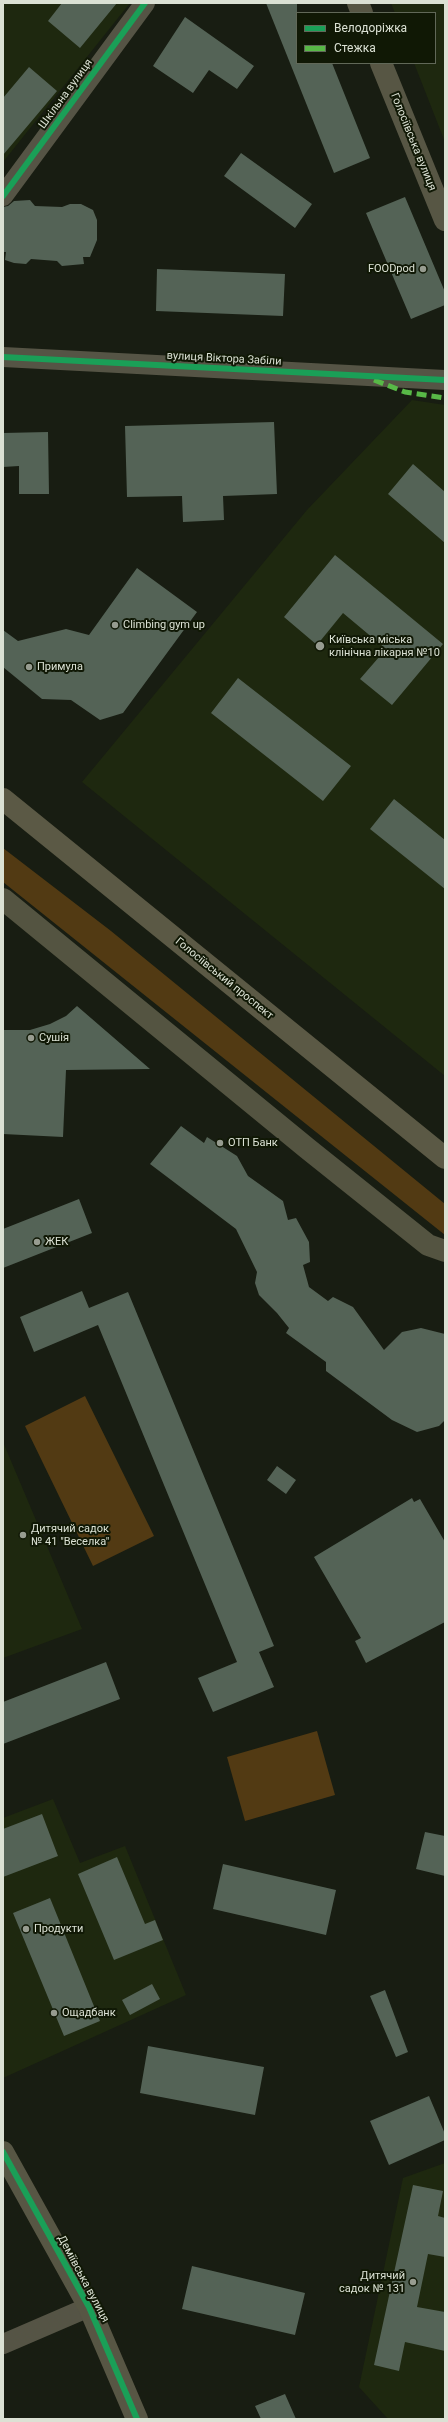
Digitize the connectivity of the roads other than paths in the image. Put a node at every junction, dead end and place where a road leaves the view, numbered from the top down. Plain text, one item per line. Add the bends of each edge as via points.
1 (145, 3) edge
2 (381, 64) edge
3 (3, 196) edge
4 (445, 220) edge
5 (3, 357) edge
6 (445, 380) edge
7 (3, 799) edge
8 (3, 899) edge
9 (445, 1158) edge
10 (437, 1248) edge
11 (445, 1258) edge
12 (3, 2152) edge
13 (89, 2306) junction
14 (3, 2344) edge
15 (137, 2419) edge

1 - 3 street, Шкільна вулиця
2 - 4 street, Голосіївська вулиця
5 - 6 street, вулиця Віктора Забіли
7 - 9 highway, Голосіївський проспект
8 - 10 main road
10 - 11 street
12 - 13 street, Деміївська вулиця
13 - 14 street
13 - 15 street, Деміївська вулиця

